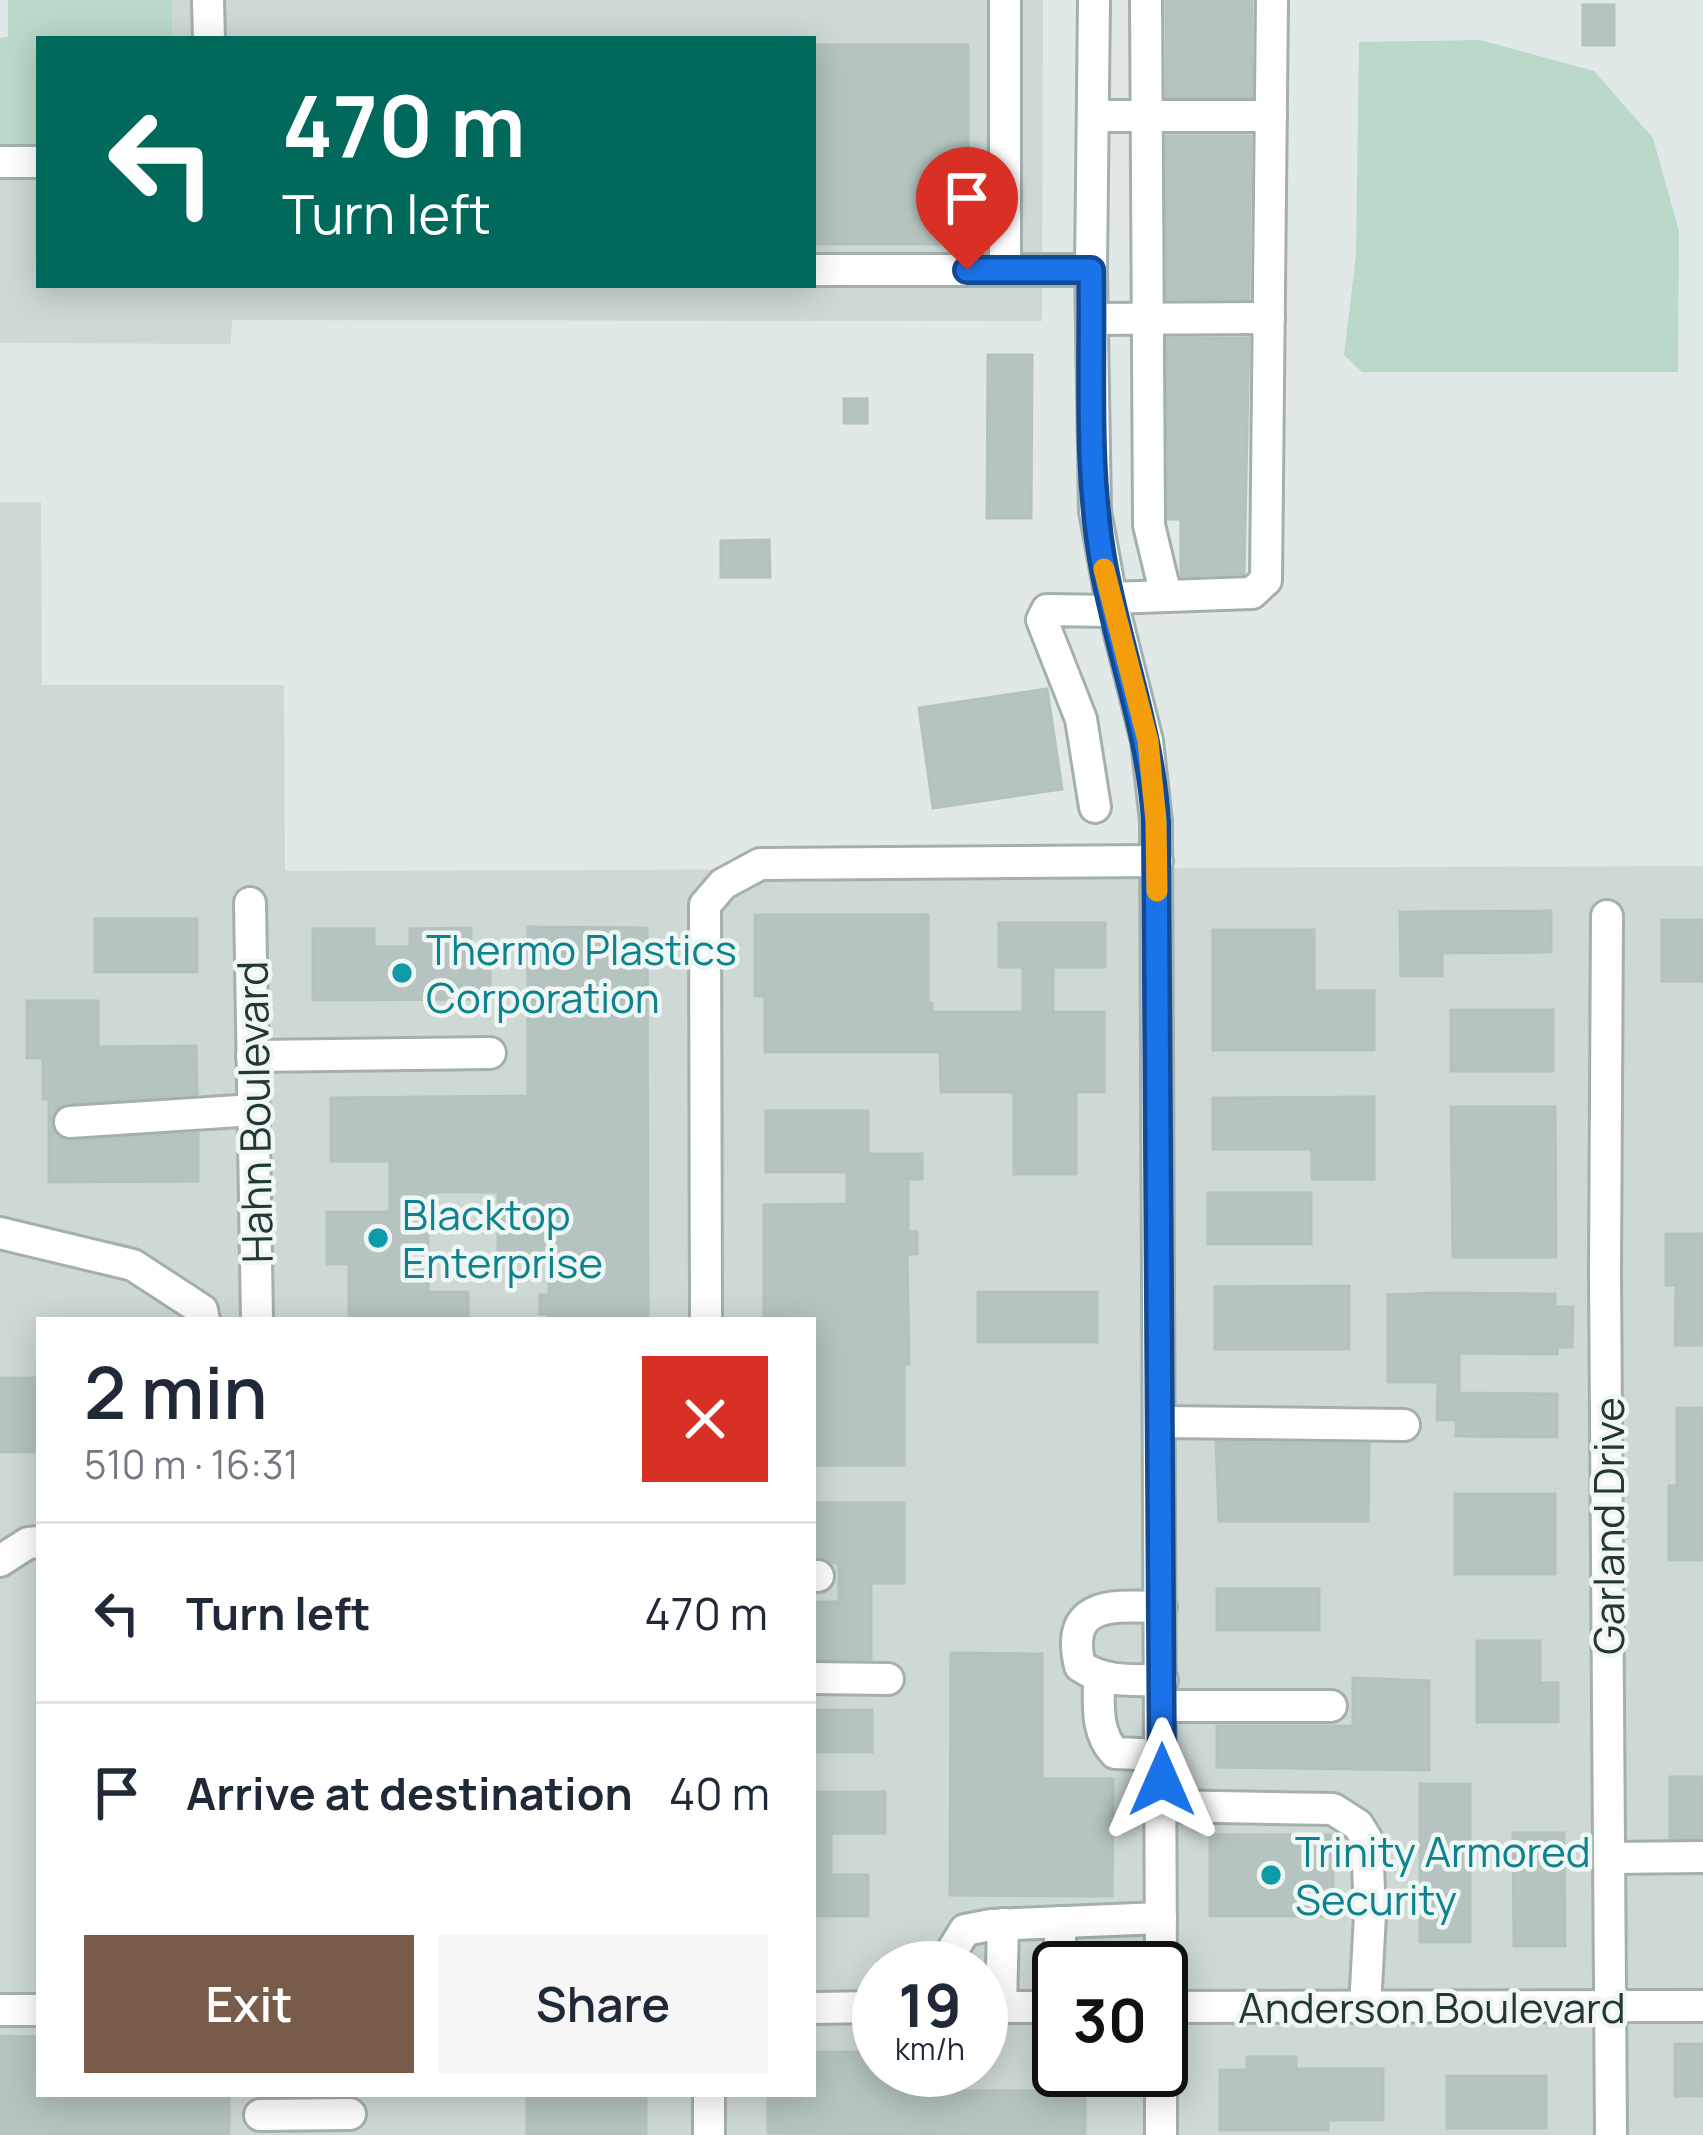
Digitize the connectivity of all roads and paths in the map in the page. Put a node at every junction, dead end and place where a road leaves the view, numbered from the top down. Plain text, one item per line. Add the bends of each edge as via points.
1 (208, 0) edge
2 (1005, 0) edge
3 (1094, 0) edge
4 (1146, 0) edge
5 (1272, 0) edge
6 (208, 36) edge
7 (1094, 116) junction
8 (1147, 116) junction
9 (1270, 116) junction
10 (0, 162) edge
11 (36, 162) edge
12 (816, 270) edge
13 (1005, 270) junction
14 (1091, 270) junction
15 (1269, 318) junction
16 (1092, 319) junction
17 (1146, 319) junction
18 (1166, 596) junction
19 (1112, 604) junction
20 (1095, 807) dead end
21 (1157, 861) junction
22 (250, 904) dead end
23 (1607, 916) dead end
24 (490, 1053) dead end
25 (253, 1056) junction
26 (254, 1110) junction
27 (70, 1122) dead end
28 (0, 1233) edge
29 (203, 1317) edge
30 (257, 1317) edge
31 (706, 1317) edge
32 (1161, 1422) junction
33 (1404, 1425) dead end
34 (36, 1542) edge
35 (0, 1561) edge
36 (1161, 1607) junction
37 (1099, 1676) junction
38 (816, 1678) edge
39 (888, 1679) dead end
40 (1162, 1693) junction
41 (1331, 1706) dead end
42 (1162, 1755) junction
43 (1161, 1805) junction
44 (1703, 1857) edge
45 (1610, 1858) junction
46 (1161, 1918) junction
47 (1060, 1922) junction
48 (1003, 1924) junction
49 (958, 1941) edge
50 (1001, 1941) edge
51 (1060, 1941) edge
52 (1161, 1941) edge
53 (1611, 2006) junction
54 (1703, 2006) edge
55 (1188, 2007) edge
56 (1365, 2007) junction
57 (816, 2008) edge
58 (852, 2008) edge
59 (0, 2010) edge
60 (36, 2010) edge
61 (709, 2097) edge
62 (1161, 2097) edge
63 (350, 2114) dead end
64 (260, 2115) edge
65 (709, 2135) edge
66 (1160, 2135) edge
67 (1611, 2135) edge

1 - 6 street
2 - 13 street
3 - 7 street
4 - 8 street
5 - 9 street
7 - 8 street
7 - 14 street
8 - 9 street
8 - 17 street
9 - 15 street
10 - 11 street
12 - 13 street
13 - 14 street
14 - 16 street
15 - 17 street
15 - 18 street via 1266,580 1252,593
16 - 17 street
16 - 19 street via 1095,511
17 - 18 street via 1149,525
18 - 19 street
19 - 20 street via 1046,610 1042,620 1082,719
19 - 21 street via 1148,741
21 - 31 street via 760,864 723,884 705,905
21 - 32 street
22 - 25 street, Hahn Boulevard
23 - 45 street, Garland Drive
24 - 25 street
25 - 26 street, Hahn Boulevard
26 - 27 street
26 - 30 street, Hahn Boulevard
28 - 29 street via 133,1265
32 - 33 street
32 - 36 street
34 - 35 street
36 - 37 street via 1106,1606 1086,1617 1075,1646 1080,1666
36 - 40 street
37 - 40 street
37 - 42 street via 1110,1749
38 - 39 street
40 - 41 street
40 - 42 street
42 - 43 street
43 - 46 street
43 - 56 street via 1333,1809 1358,1826 1366,1840 1370,1915
44 - 45 street
45 - 53 street, Garland Drive
46 - 47 street
46 - 52 street
47 - 48 street
47 - 51 street
48 - 49 street via 965,1930
48 - 50 street
53 - 54 street, Anderson Boulevard
53 - 56 street, Anderson Boulevard
53 - 67 street, Garland Drive
55 - 56 street, Anderson Boulevard
57 - 58 street
59 - 60 street
61 - 65 street
62 - 66 street
63 - 64 street

